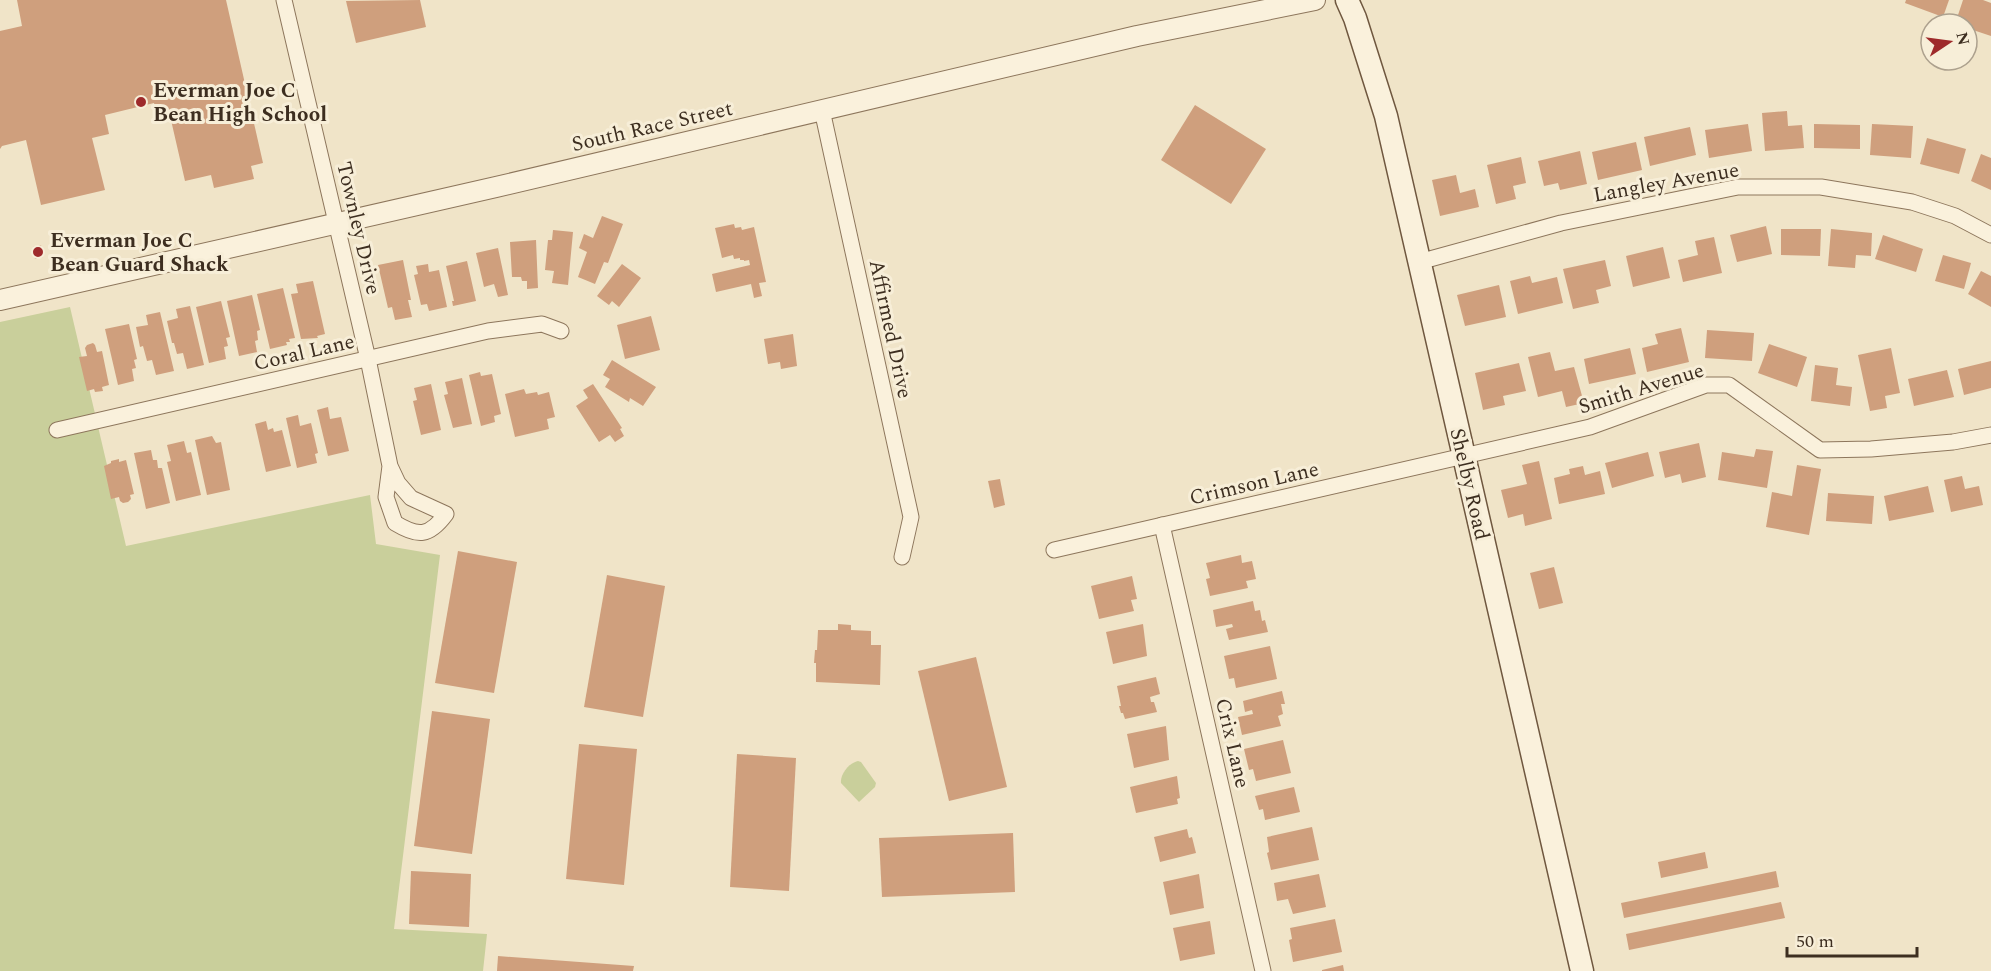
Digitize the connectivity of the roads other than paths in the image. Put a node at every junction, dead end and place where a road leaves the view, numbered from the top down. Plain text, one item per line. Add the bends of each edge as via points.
1 (284, 0) edge
2 (1315, 0) edge
3 (1347, 0) edge
4 (822, 110) junction
5 (337, 222) junction
6 (1991, 235) edge
7 (1419, 262) junction
8 (0, 300) edge
9 (561, 331) dead end
10 (368, 359) junction
11 (57, 430) dead end
12 (1991, 435) edge
13 (1464, 457) junction
14 (390, 466) junction
15 (1162, 525) junction
16 (1054, 550) dead end
17 (902, 557) dead end
18 (1263, 971) edge
19 (1582, 971) edge

1 - 5 street, Townley Drive
2 - 4 street, South Race Street via 1137,36
3 - 7 main road, Shelby Road via 1386,116
4 - 5 street, South Race Street
4 - 17 street, Affirmed Drive via 910,517
5 - 8 street, South Race Street
5 - 10 street, Townley Drive
6 - 7 street, Langley Avenue via 1955,216 1912,202 1821,187 1738,187 1561,223
7 - 13 main road, Shelby Road
9 - 10 street, Coral Lane via 542,324 488,331
10 - 11 street, Coral Lane
10 - 14 street, Townley Drive
12 - 13 street, Smith Avenue via 1953,442 1820,450 1729,385 1706,385 1590,427
13 - 15 street, Crimson Lane
13 - 19 main road, Shelby Road
14 - 14 street, Townley Drive via 386,497 395,523 411,533 427,532 439,524 446,514 411,498
15 - 16 street, Crimson Lane
15 - 18 street, Crix Lane

